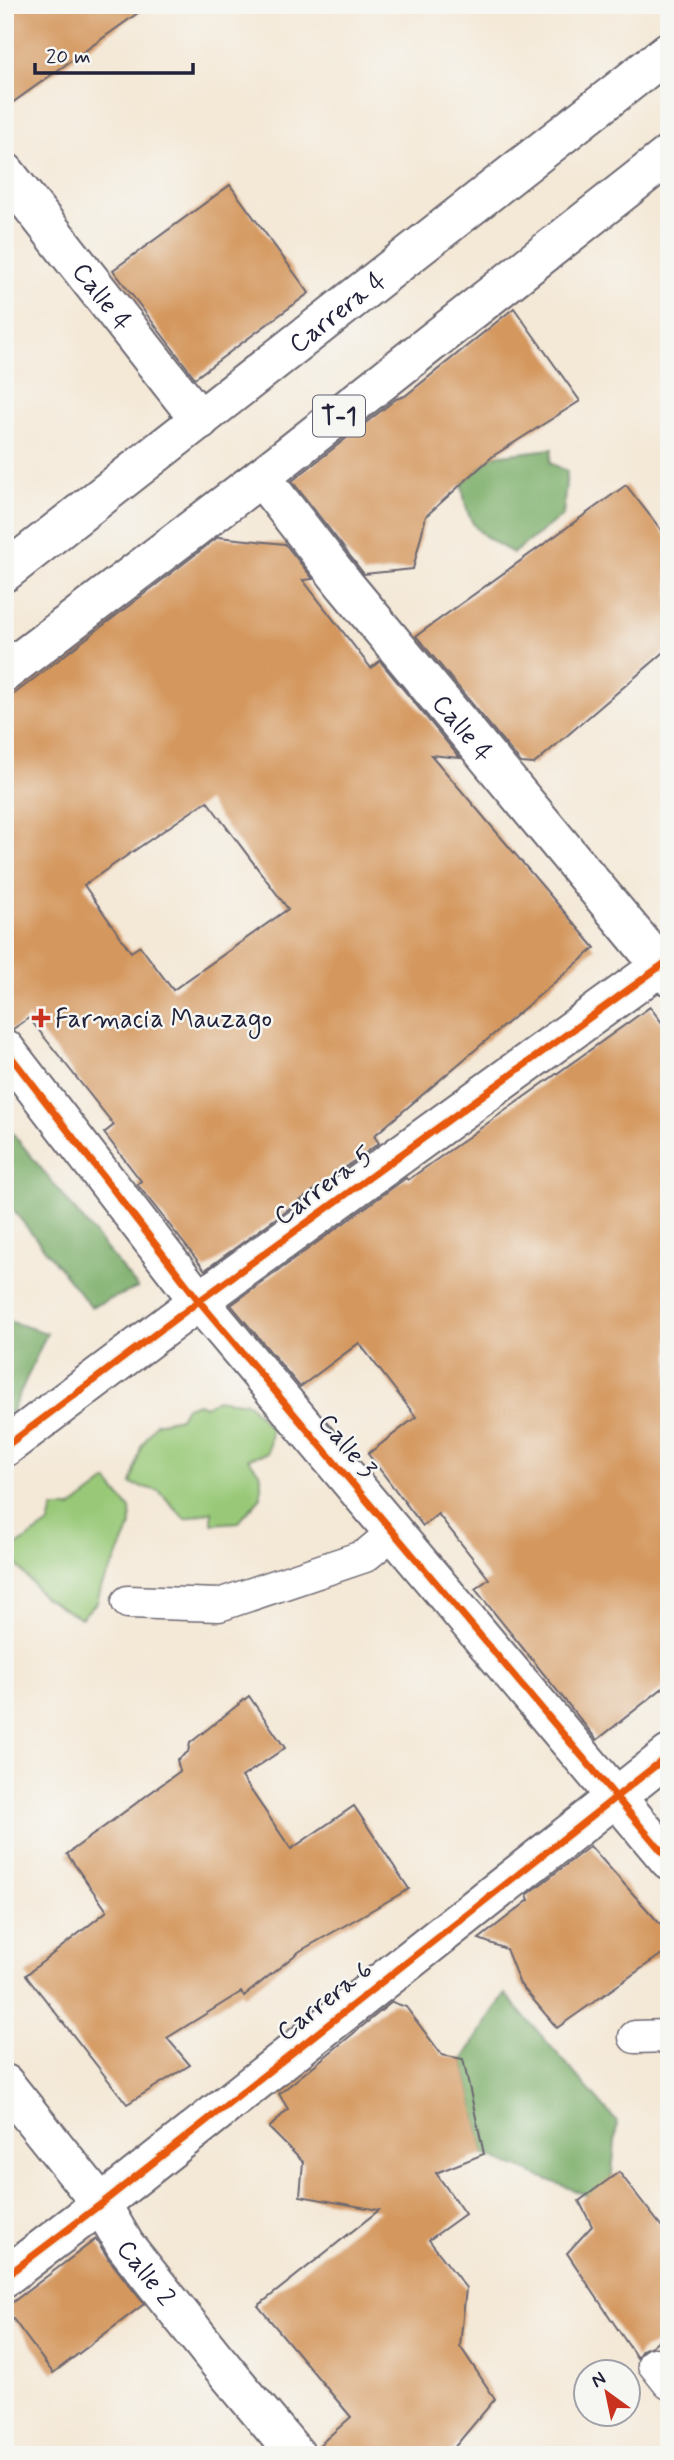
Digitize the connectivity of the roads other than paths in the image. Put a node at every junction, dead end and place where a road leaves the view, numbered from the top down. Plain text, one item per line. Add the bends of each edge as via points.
1 (669, 51) edge
2 (669, 155) edge
3 (5, 172) edge
4 (200, 420) junction
5 (261, 477) junction
6 (5, 572) edge
7 (5, 673) edge
8 (666, 967) edge
9 (5, 1049) edge
10 (200, 1301) junction
11 (5, 1447) edge
12 (394, 1532) junction
13 (128, 1602) dead end
14 (669, 1755) edge
15 (616, 1795) junction
16 (669, 1860) edge
17 (669, 2036) edge
18 (635, 2037) dead end
19 (5, 2084) edge
20 (101, 2204) junction
21 (5, 2277) edge
22 (296, 2455) edge

1 - 4 main road, Carrera 4
2 - 5 main road, T-1
3 - 4 main road, Calle 4
4 - 6 main road, Carrera 4
5 - 7 main road, T-1
5 - 8 main road, Calle 4 via 345,585
8 - 10 main road, Carrera 5
9 - 10 main road, Calle 3
10 - 11 main road, Carrera 5
10 - 12 main road, Calle 3
12 - 13 lane via 365,1556 219,1605
12 - 15 main road, Calle 3
14 - 15 main road, Carrera 6
15 - 16 main road, Calle 3
15 - 20 main road, Carrera 6
17 - 18 lane
19 - 20 main road, Calle 2
20 - 21 main road, Carrera 6
20 - 22 main road, Calle 2 via 125,2245

